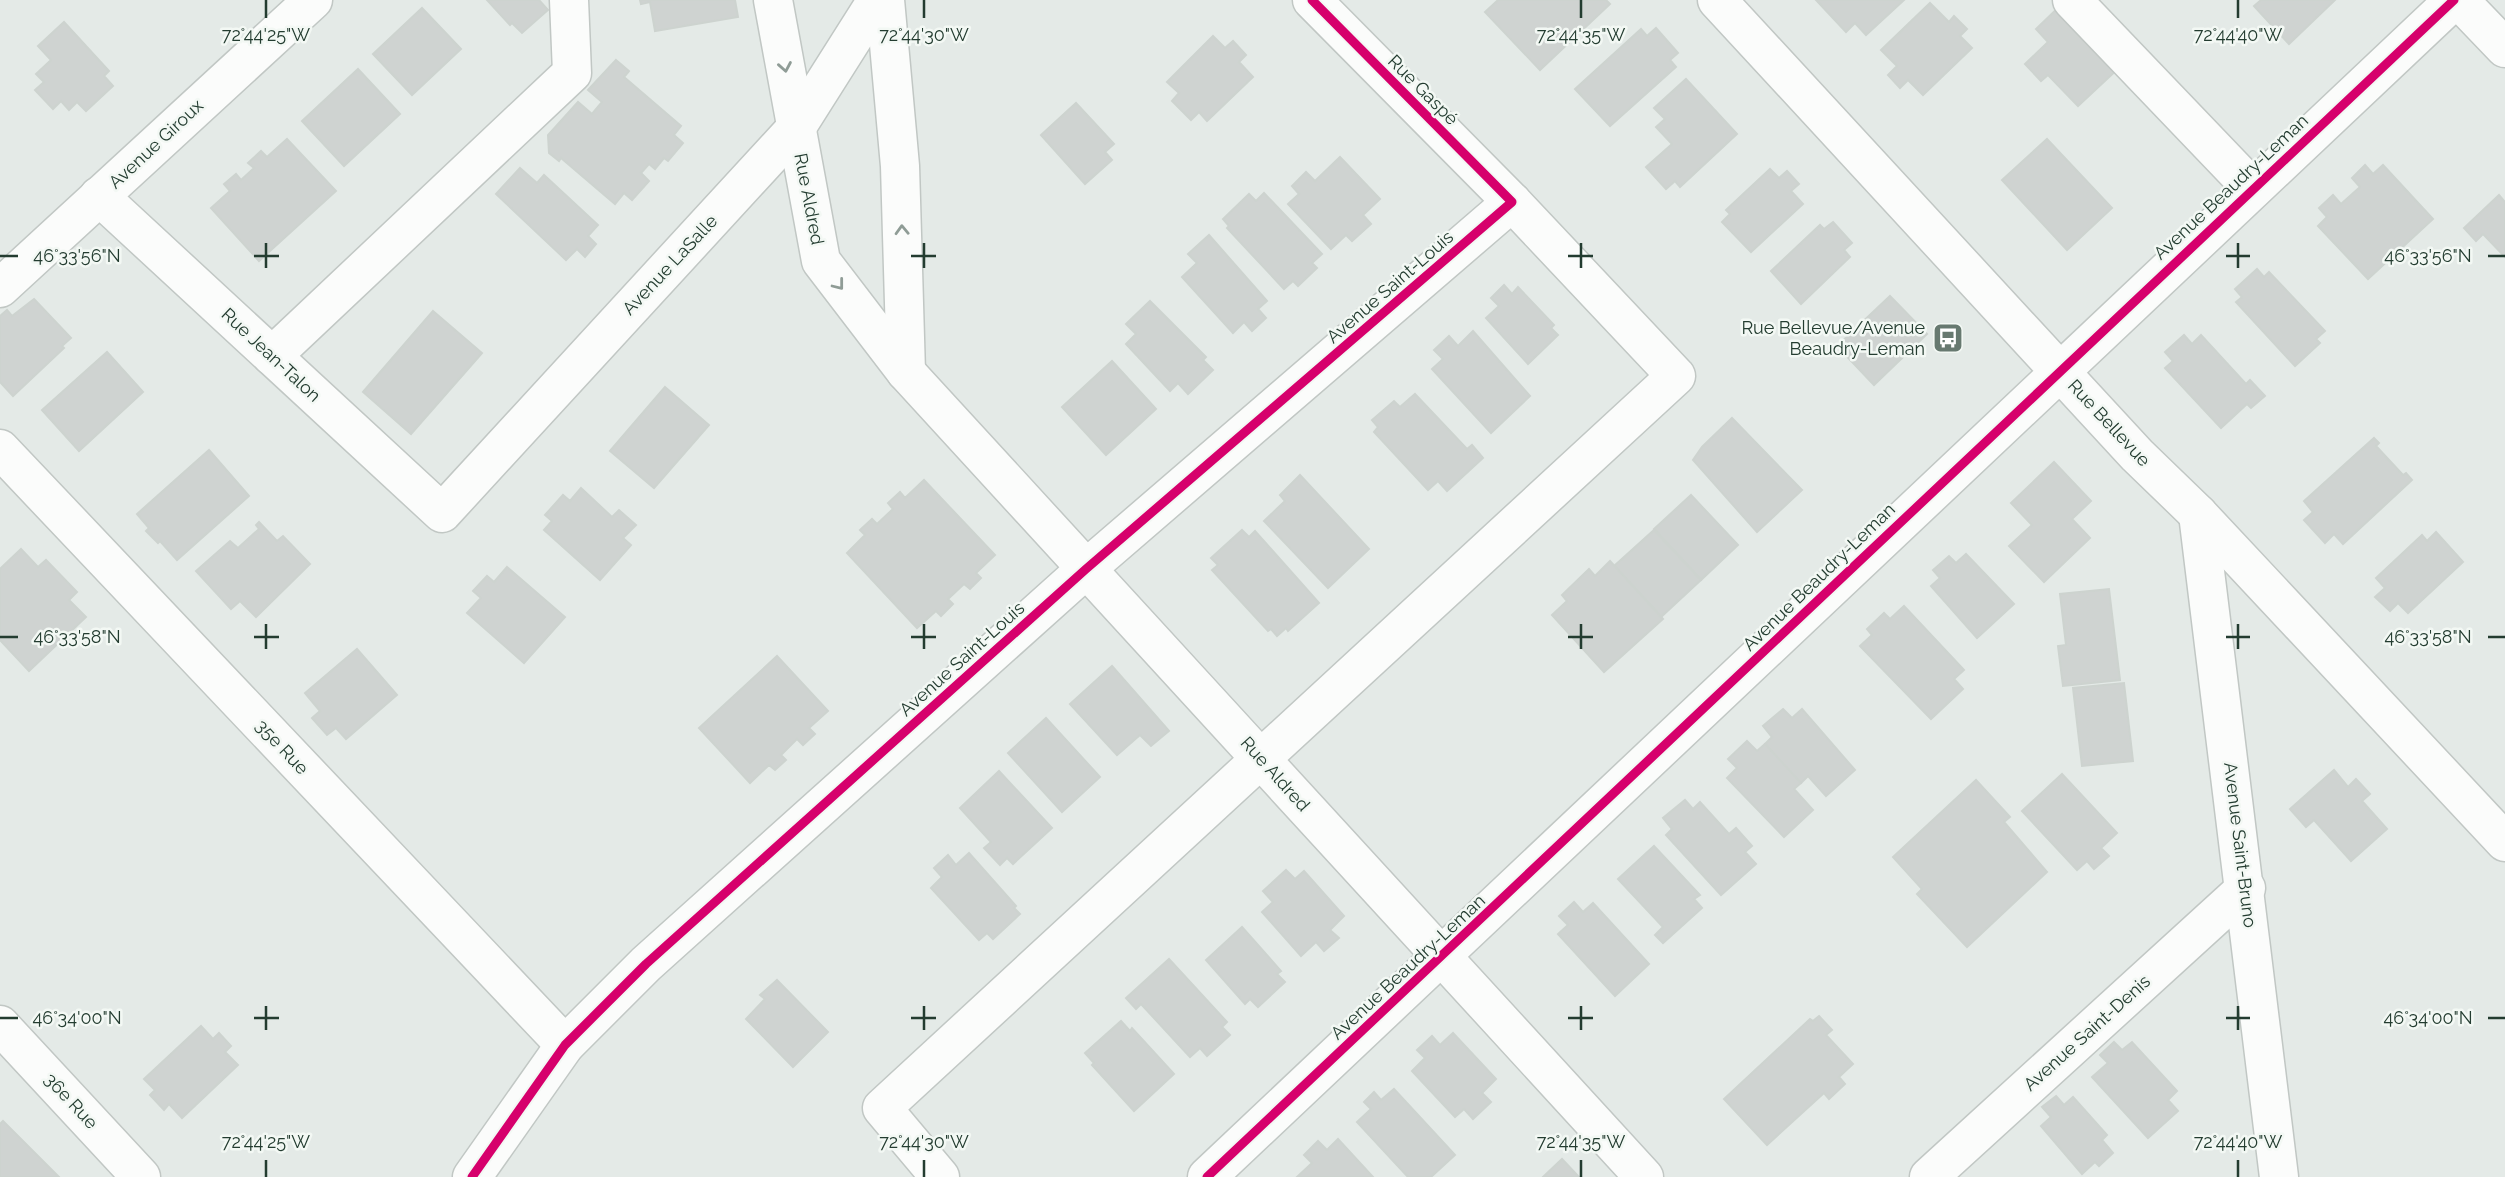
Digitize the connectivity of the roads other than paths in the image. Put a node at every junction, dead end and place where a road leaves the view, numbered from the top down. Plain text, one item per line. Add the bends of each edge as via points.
1 (313, 0) edge
2 (569, 0) edge
3 (773, 0) edge
4 (877, 0) edge
5 (885, 0) edge
6 (1312, 0) edge
7 (1717, 0) edge
8 (2072, 0) edge
9 (2454, 0) edge
10 (2459, 0) edge
11 (2505, 48) edge
12 (796, 128) junction
13 (2253, 189) junction
14 (99, 196) junction
15 (1512, 202) junction
16 (0, 288) edge
17 (272, 356) junction
18 (2060, 370) junction
19 (906, 372) junction
20 (0, 449) edge
21 (442, 513) joint
22 (2198, 514) junction
23 (1086, 569) junction
24 (1260, 758) junction
25 (2505, 842) edge
26 (2246, 888) junction
27 (1442, 957) junction
28 (0, 1025) edge
29 (565, 1045) junction
30 (141, 1177) edge
31 (472, 1177) edge
32 (940, 1177) edge
33 (1207, 1177) edge
34 (1644, 1177) edge
35 (1929, 1177) edge
36 (2279, 1177) edge

1 - 14 street, Avenue Giroux
2 - 17 street via 572,73
3 -> 12 street, Rue Aldred
4 - 12 street, Avenue LaSalle
19 -> 5 street via 900,166
6 - 15 street, Rue Gaspé
7 - 18 street, Rue Bellevue
8 - 13 street
9 - 13 street, Avenue Beaudry-Leman
10 - 11 street
12 -> 19 street, Rue Aldred via 821,261
12 - 21 street, Avenue LaSalle
13 - 18 street, Avenue Beaudry-Leman
14 - 16 street, Avenue Giroux
14 - 17 street, Rue Jean-Talon
15 - 23 street, Avenue Saint-Louis
15 - 24 street, Rue Gaspé via 1676,376
17 - 21 street, Rue Jean-Talon
18 - 22 street, Rue Bellevue
18 - 27 street, Avenue Beaudry-Leman
19 - 23 street, Rue Aldred
20 - 29 street, 35e Rue
22 - 25 street, Rue Bellevue
22 - 26 street, Avenue Saint-Bruno
23 - 24 street, Rue Aldred
23 - 29 street, Avenue Saint-Louis via 657,955
24 - 27 street, Rue Aldred
24 - 32 street via 882,1108
26 - 35 street, Avenue Saint-Denis
26 - 36 street, Avenue Saint-Bruno
27 - 33 street, Avenue Beaudry-Leman
27 - 34 street, Rue Aldred
28 - 30 street, 36e Rue
29 - 31 street, Avenue Saint-Louis

